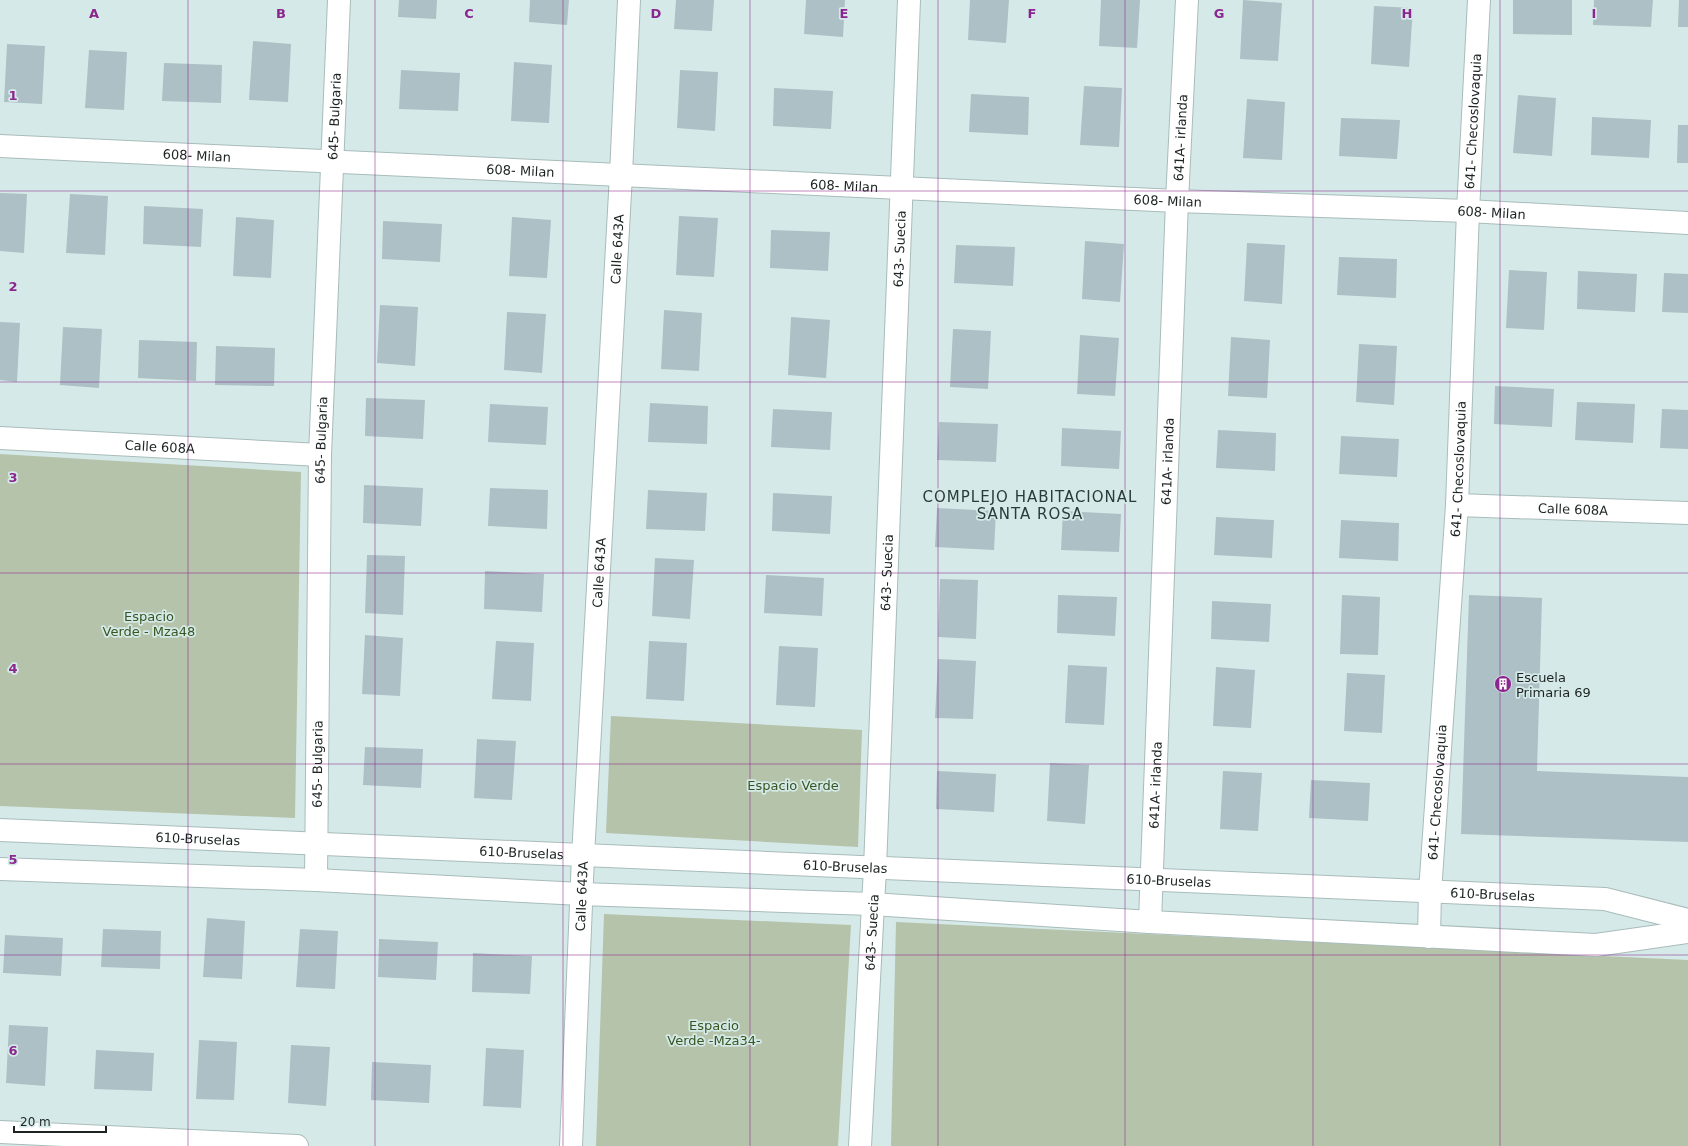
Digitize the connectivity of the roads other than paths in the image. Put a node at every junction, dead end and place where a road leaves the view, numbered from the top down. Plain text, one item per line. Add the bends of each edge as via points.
1 (339, 0) edge
2 (629, 0) edge
3 (909, 0) edge
4 (1187, 0) edge
5 (1479, 0) edge
6 (0, 146) edge
7 (332, 162) junction
8 (621, 175) junction
9 (901, 189) junction
10 (1177, 201) junction
11 (1468, 211) junction
12 (1688, 223) edge
13 (0, 438) edge
14 (320, 455) junction
15 (1457, 505) junction
16 (1688, 513) edge
17 (0, 830) edge
18 (316, 844) junction
19 (583, 856) junction
20 (875, 868) junction
21 (0, 869) edge
22 (316, 880) junction
23 (1151, 880) junction
24 (1430, 892) junction
25 (581, 894) junction
26 (872, 904) junction
27 (1688, 920) edge
28 (1150, 922) junction
29 (1688, 932) edge
30 (1429, 937) junction
31 (0, 1132) edge
32 (298, 1146) edge
33 (571, 1146) edge
34 (860, 1146) edge

1 - 7 street, 645- Bulgaria
2 - 8 street, Calle 643A
3 - 9 street, 643- Suecia
4 - 10 street, 641A- irlanda
5 - 11 street, 641- Checoslovaquia
6 - 7 street, 608- Milan
7 - 8 street, 608- Milan
7 - 14 street, 645- Bulgaria
8 - 9 street, 608- Milan
8 - 19 street, Calle 643A
9 - 10 street, 608- Milan
9 - 20 street, 643- Suecia
10 - 11 street, 608- Milan
10 - 23 street, 641A- irlanda
11 - 12 street, 608- Milan
11 - 15 street, 641- Checoslovaquia
13 - 14 street, Calle 608A
14 - 18 street, 645- Bulgaria
15 - 16 street, Calle 608A
15 - 24 street, 641- Checoslovaquia
17 - 18 street, 610-Bruselas
18 - 19 street, 610-Bruselas
18 - 22 street, 645- Bulgaria
19 - 20 street, 610-Bruselas
19 - 25 street, Calle 643A
20 - 23 street, 610-Bruselas
20 - 26 street, 643- Suecia
21 - 22 street
22 - 25 street
23 - 24 street, 610-Bruselas
23 - 28 street, 641A- irlanda
24 - 27 street, 610-Bruselas via 1605,899
24 - 30 street, 641- Checoslovaquia
25 - 26 street
25 - 33 street, Calle 643A
26 - 28 street
26 - 34 street, 643- Suecia
28 - 30 street
29 - 30 street via 1596,945
31 - 32 street

